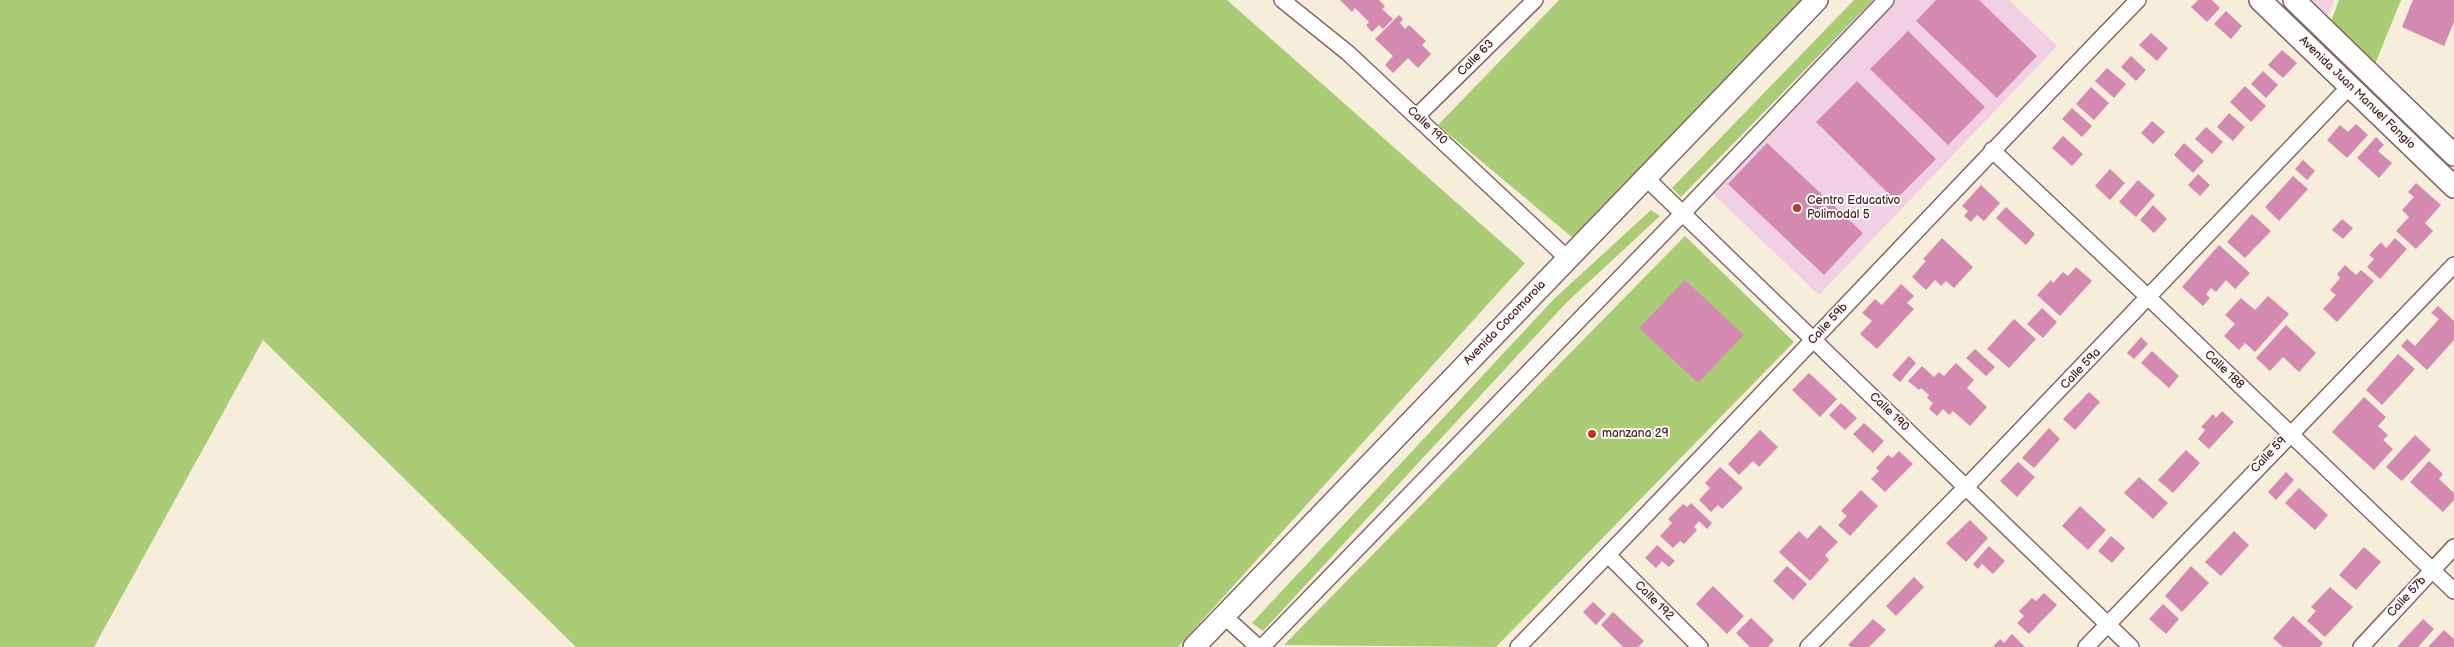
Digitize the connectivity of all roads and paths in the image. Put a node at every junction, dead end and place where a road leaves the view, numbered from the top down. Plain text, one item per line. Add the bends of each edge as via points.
1 (1282, 0) edge
2 (1536, 0) edge
3 (1817, 0) edge
4 (1886, 0) edge
5 (2138, 0) edge
6 (2260, 0) edge
7 (2294, 0) edge
8 (2350, 86) junction
9 (1417, 116) junction
10 (1992, 150) junction
11 (2454, 154) edge
12 (1646, 178) junction
13 (2454, 187) edge
14 (1683, 214) junction
15 (1568, 258) junction
16 (2454, 264) edge
17 (2149, 298) junction
18 (1814, 339) junction
19 (2290, 433) junction
20 (1966, 487) junction
21 (2454, 547) edge
22 (1608, 555) junction
23 (2432, 570) junction
24 (2454, 591) edge
25 (1224, 616) junction
26 (2108, 624) junction
27 (1194, 647) edge
28 (1260, 647) edge
29 (1518, 647) edge
30 (1700, 647) edge
31 (1808, 647) edge
32 (2086, 647) edge
33 (2131, 647) edge
34 (2360, 647) edge

1 - 9 street, Calle 190 via 1348,53
2 - 9 street, Calle 63
3 - 12 main road, Avenida Cocomarola
4 - 14 street
5 - 10 street, Calle 59b
6 - 8 main road, Avenida Juan Manuel Fangio
7 - 11 main road, Avenida Juan Manuel Fangio
8 - 13 main road, Avenida Juan Manuel Fangio
8 - 17 street, Calle 59a
9 - 15 street, Calle 190
10 - 17 street, Calle 188
10 - 18 street, Calle 59b
12 - 14 street, Calle 190
12 - 15 main road, Avenida Cocomarola
14 - 18 street, Calle 190
14 - 28 street
15 - 25 main road, Avenida Cocomarola
16 - 19 street, Calle 59
17 - 19 street, Calle 188
17 - 20 street, Calle 59a
18 - 20 street, Calle 190
18 - 22 street, Calle 59b
19 - 23 street, Calle 188
19 - 26 street, Calle 59
20 - 26 street, Calle 190
20 - 31 street, Calle 59a
21 - 23 street, Calle 57b
22 - 29 street, Calle 59b
22 - 30 street, Calle 192
23 - 24 street, Calle 188
23 - 34 street, Calle 57b
25 - 27 main road, Avenida Cocomarola
25 - 28 street
26 - 32 street, Calle 59
26 - 33 street, Calle 190

